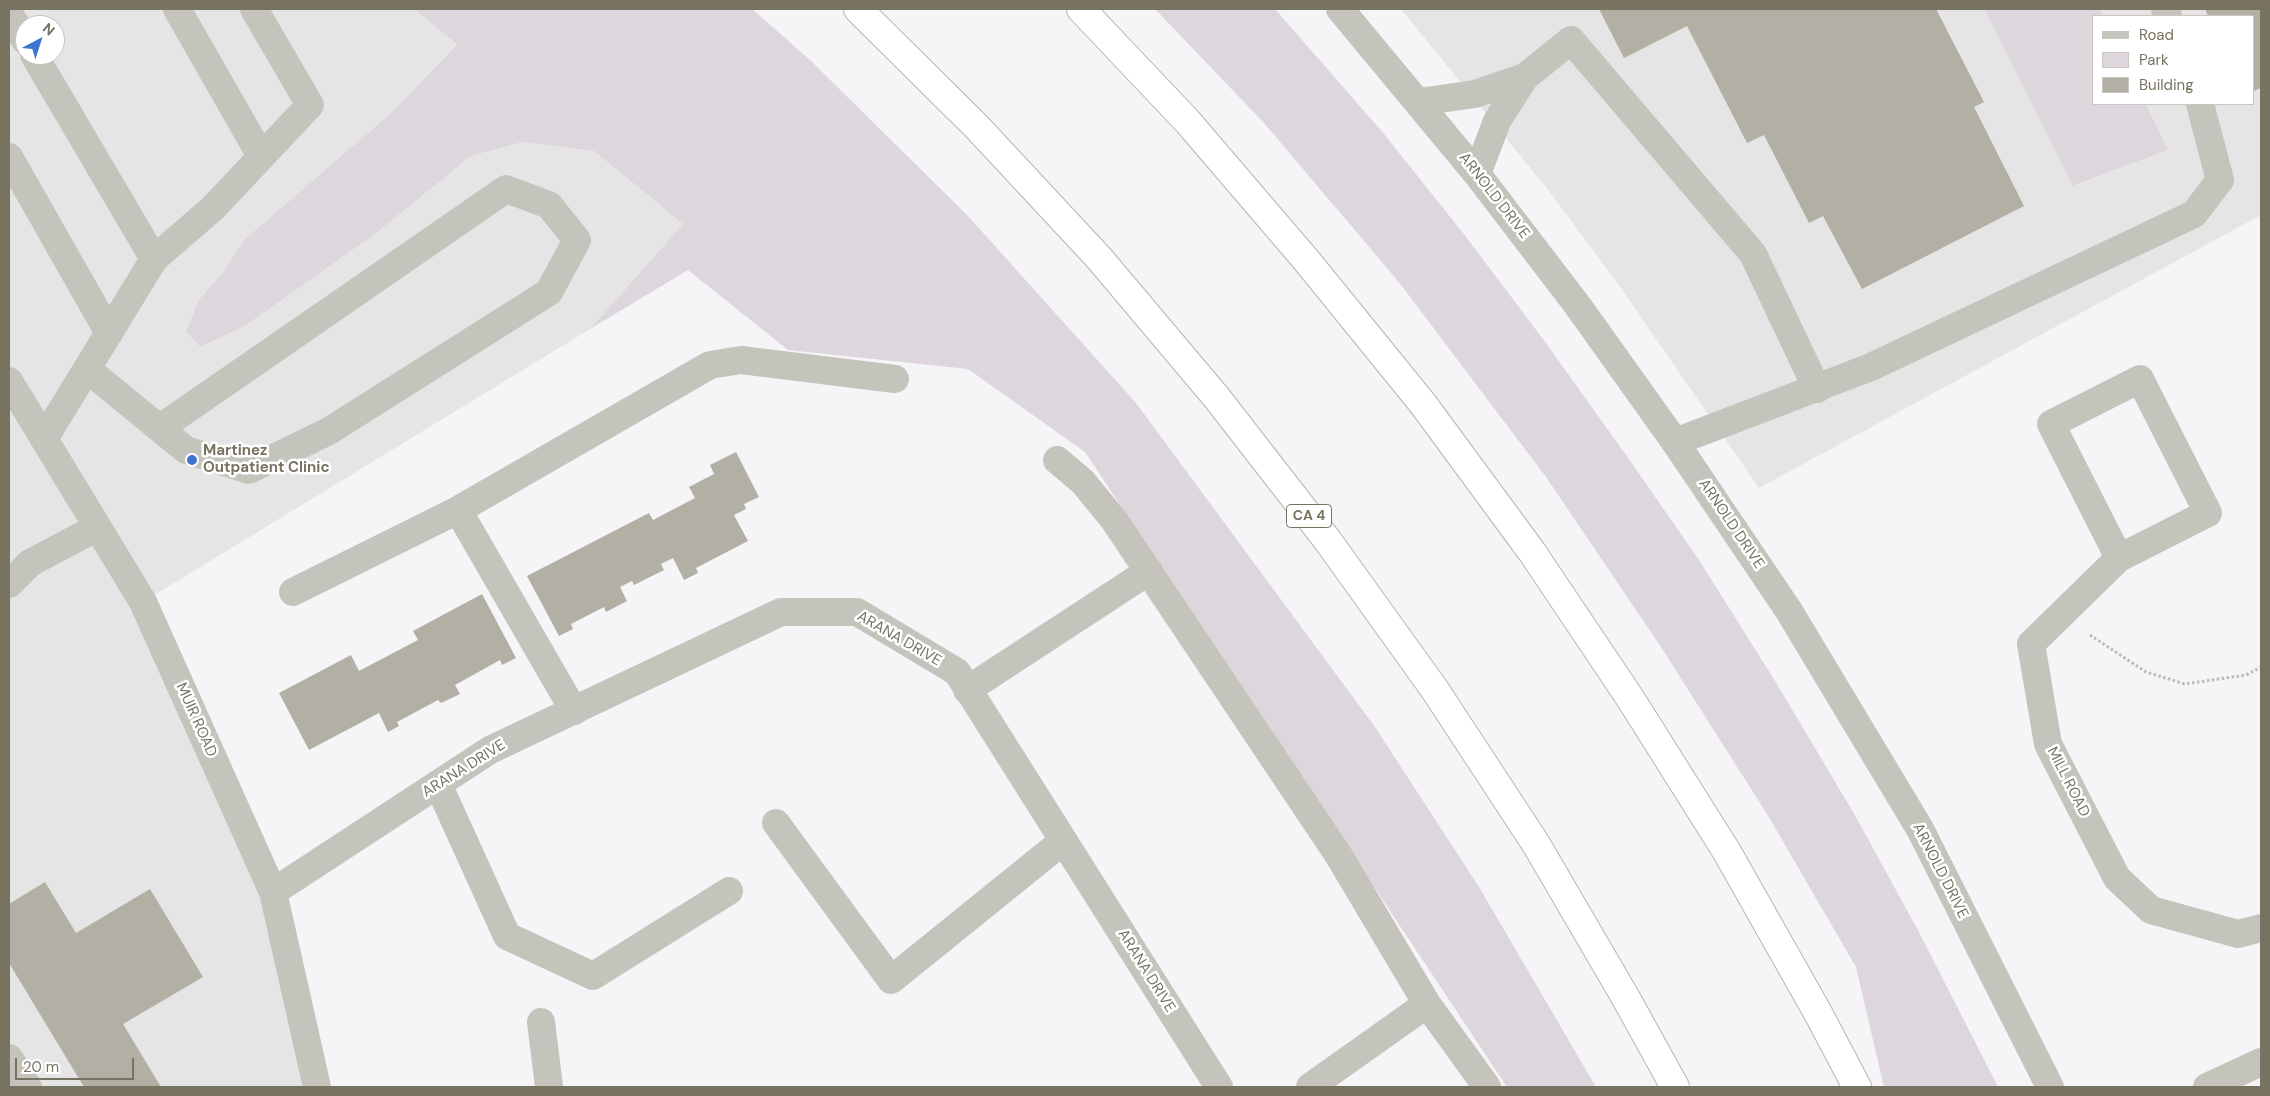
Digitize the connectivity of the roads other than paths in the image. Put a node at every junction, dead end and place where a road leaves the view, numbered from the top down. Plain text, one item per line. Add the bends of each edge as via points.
1 (178, 9) edge
2 (254, 9) edge
3 (858, 9) edge
4 (1081, 9) edge
5 (1340, 9) edge
6 (40, 65) edge
7 (1525, 77) junction
8 (1419, 102) junction
9 (2200, 105) edge
10 (262, 156) junction
11 (9, 157) edge
12 (1477, 174) junction
13 (154, 259) junction
14 (109, 333) junction
15 (86, 369) junction
16 (895, 379) dead end
17 (9, 381) edge
18 (1817, 389) junction
19 (160, 428) junction
20 (44, 439) junction
21 (1676, 442) junction
22 (1057, 460) dead end
23 (458, 510) junction
24 (96, 528) junction
25 (2119, 558) junction
26 (1149, 571) junction
27 (9, 584) edge
28 (293, 592) dead end
29 (967, 690) junction
30 (574, 710) junction
31 (438, 784) junction
32 (776, 823) dead end
33 (1063, 841) junction
34 (729, 891) dead end
35 (272, 892) junction
36 (2261, 928) edge
37 (1427, 1004) junction
38 (541, 1022) dead end
39 (9, 1058) edge
40 (2261, 1062) edge
41 (28, 1087) edge
42 (317, 1087) edge
43 (549, 1087) edge
44 (1219, 1087) edge
45 (1310, 1087) edge
46 (1487, 1087) edge
47 (1675, 1087) edge
48 (1857, 1087) edge
49 (2050, 1087) edge
50 (2207, 1087) edge

1 - 10 street
2 - 10 street via 310,105
3 - 47 highway, CA 4 via 977,127 1099,258 1212,391 1322,534 1435,690 1536,844
4 - 48 highway via 1246,187 1366,331 1532,552 1630,698 1722,844
5 - 8 street, ARNOLD DRIVE
6 - 13 street
7 - 8 street via 1476,94
7 - 12 street via 1497,121
7 - 18 street via 1571,40 1753,254
8 - 12 street, ARNOLD DRIVE
9 - 18 street via 2220,180 2194,214 1871,368
10 - 13 street via 214,208
11 - 14 street
12 - 21 street, ARNOLD DRIVE
13 - 14 street
14 - 15 street
15 - 19 street
15 - 20 street
16 - 23 street via 741,360 710,365
17 - 20 street, MUIR ROAD
18 - 21 street
19 - 19 street via 506,189 549,206 577,240 549,292 329,431 249,470 186,450
20 - 24 street, MUIR ROAD
21 - 49 street, ARNOLD DRIVE via 1789,611 1920,829
22 - 26 street via 1084,482
23 - 28 street
23 - 30 street
24 - 27 street via 30,563
24 - 35 street, MUIR ROAD via 143,602
25 - 25 street, MILL ROAD via 2051,424 2140,379 2208,513
25 - 36 street, MILL ROAD via 2030,644 2048,744 2117,878 2151,910 2238,934
26 - 29 street
26 - 37 street via 1339,856
29 - 30 street, ARANA DRIVE via 956,672 857,612 781,612
29 - 33 street, ARANA DRIVE
30 - 31 street, ARANA DRIVE via 490,750
31 - 34 street via 506,936 594,976
31 - 35 street, ARANA DRIVE
32 - 33 street via 892,980
33 - 44 street, ARANA DRIVE
35 - 42 street, MUIR ROAD
37 - 45 street
37 - 46 street
38 - 43 street
39 - 41 street
40 - 50 street

